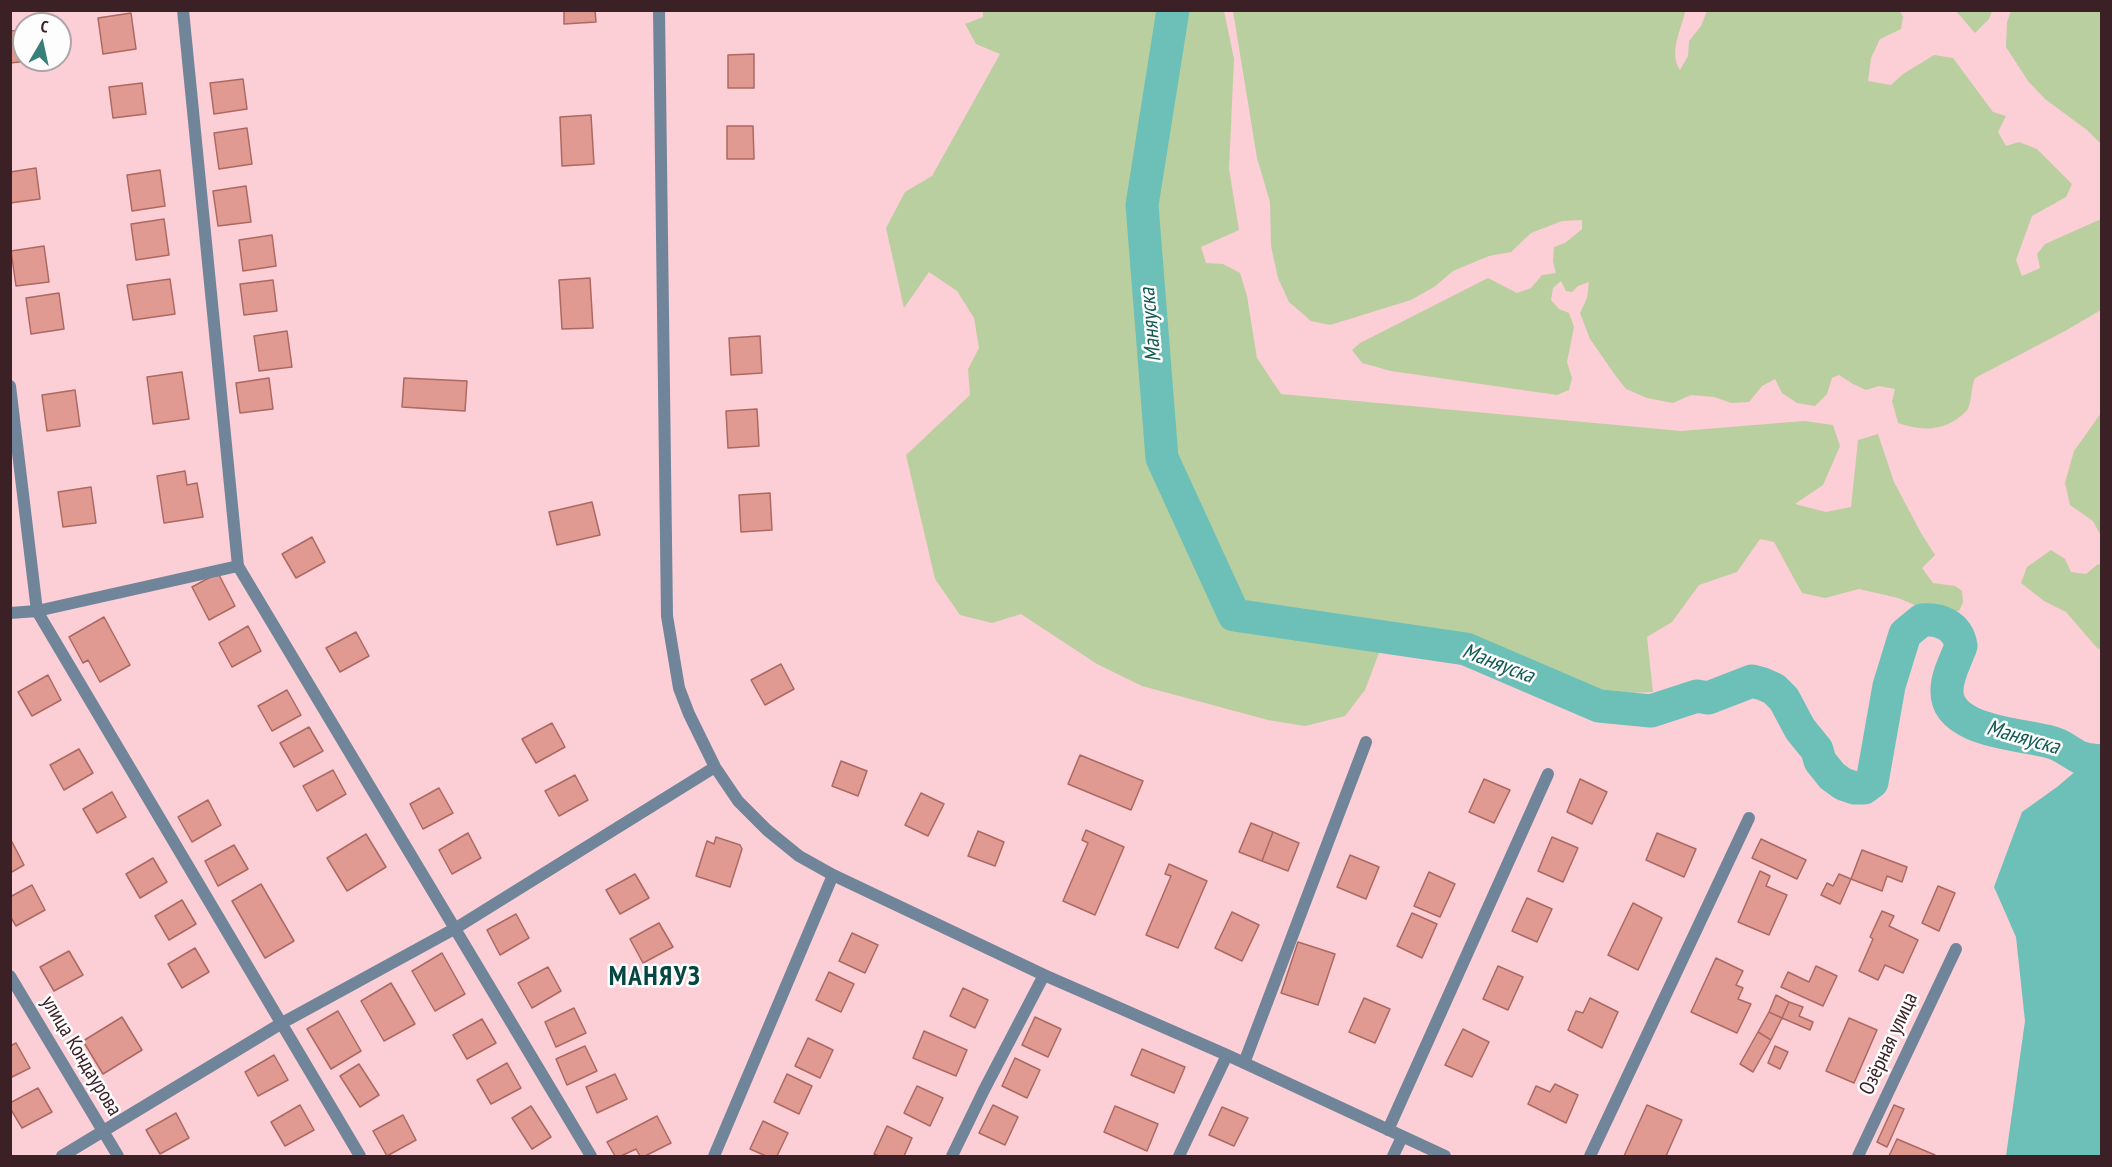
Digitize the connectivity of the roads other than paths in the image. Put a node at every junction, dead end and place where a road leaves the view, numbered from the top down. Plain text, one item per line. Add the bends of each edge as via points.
1 (183, 10) edge
2 (659, 10) edge
3 (10, 386) edge
4 (238, 566) junction
5 (37, 611) junction
6 (10, 613) edge
7 (1366, 742) dead end
8 (715, 767) junction
9 (1548, 774) dead end
10 (1749, 818) dead end
11 (833, 875) junction
12 (456, 928) junction
13 (1956, 949) dead end
14 (1044, 975) junction
15 (10, 976) edge
16 (282, 1023) junction
17 (1227, 1055) junction
18 (1244, 1063) junction
19 (1388, 1130) junction
20 (104, 1132) junction
21 (1402, 1137) junction
22 (62, 1156) edge
23 (118, 1156) edge
24 (360, 1156) edge
25 (591, 1156) edge
26 (714, 1156) edge
27 (952, 1156) edge
28 (1179, 1156) edge
29 (1393, 1156) edge
30 (1445, 1156) edge
31 (1590, 1156) edge
32 (1858, 1156) edge

1 - 4 street
2 - 8 street via 667,616 679,688
3 - 5 street
4 - 5 street
4 - 12 street
5 - 6 street
5 - 16 street
7 - 18 street
8 - 11 street via 738,801 767,830 799,856
8 - 12 street
9 - 19 street
10 - 31 street
11 - 14 street
11 - 26 street
12 - 16 street
12 - 25 street
13 - 32 street, Озёрная улица
14 - 17 street
14 - 27 street
15 - 20 street, улица Кондаурова
16 - 20 street
16 - 24 street
17 - 18 street
17 - 28 street
18 - 19 street
19 - 21 street
20 - 22 street
20 - 23 street, улица Кондаурова
21 - 29 street
21 - 30 street

